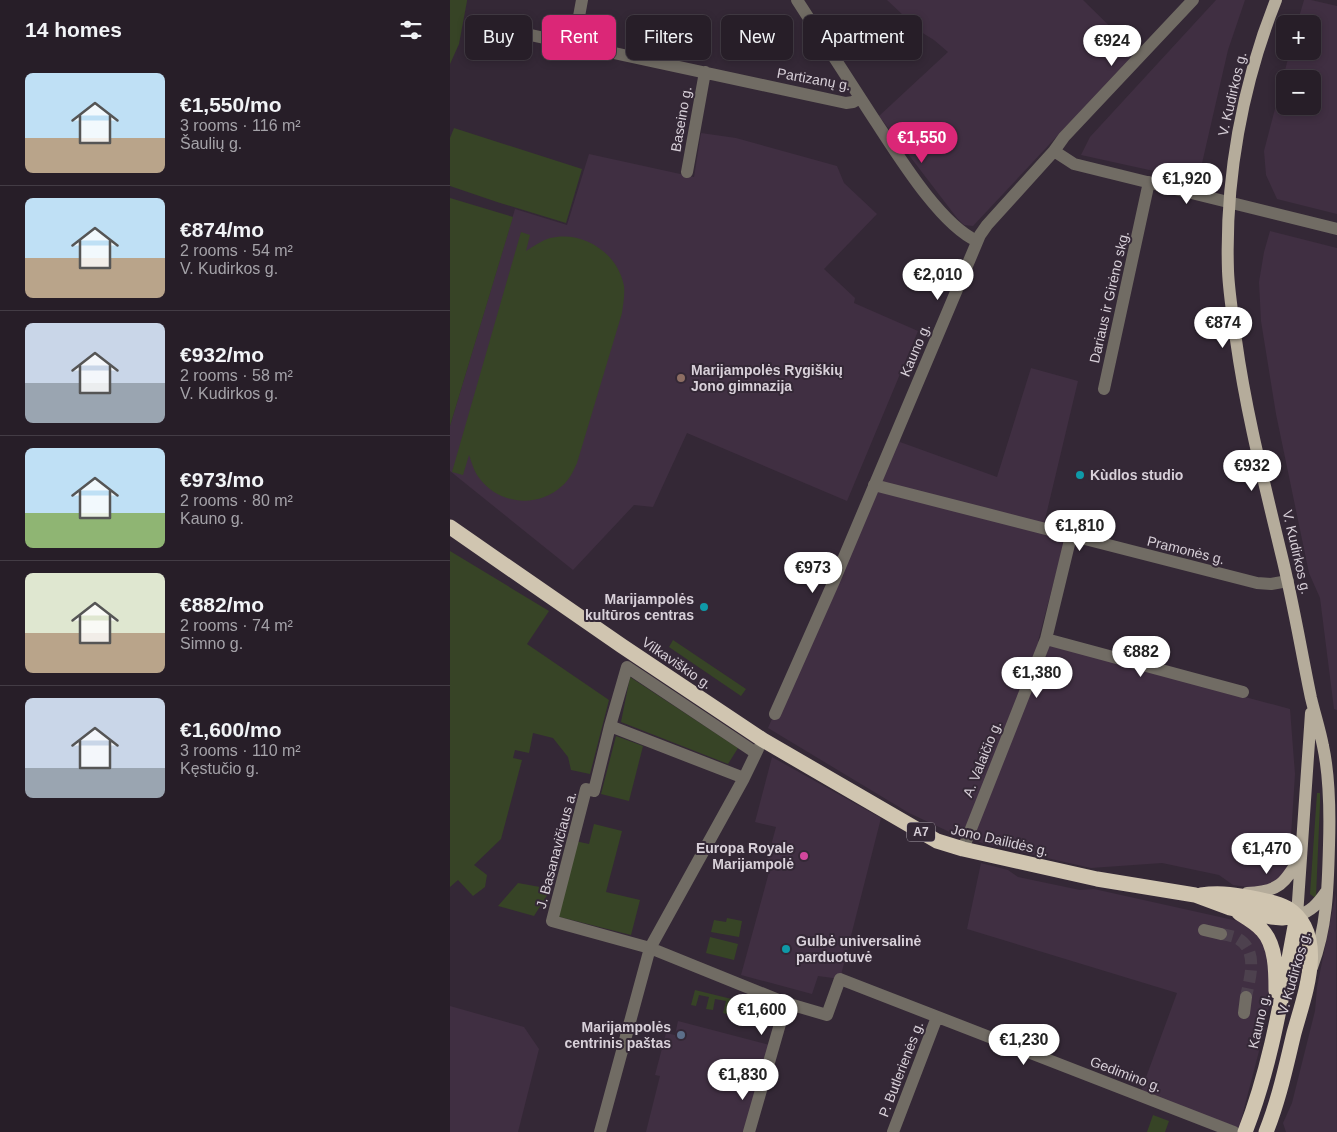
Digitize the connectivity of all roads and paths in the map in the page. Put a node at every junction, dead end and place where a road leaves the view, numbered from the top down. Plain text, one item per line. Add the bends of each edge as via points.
1 (582, 0) edge
2 (798, 0) edge
3 (1193, 0) edge
4 (1276, 0) edge
5 (579, 15) edge
6 (616, 53) edge
7 (705, 72) junction
8 (860, 98) junction
9 (1054, 151) junction
10 (687, 172) dead end
11 (1149, 182) junction
12 (1231, 202) junction
13 (1337, 229) edge
14 (977, 241) junction
15 (1104, 389) dead end
16 (874, 485) junction
17 (450, 527) edge
18 (1071, 536) junction
19 (1288, 581) junction
20 (1046, 639) junction
21 (1243, 692) dead end
22 (1312, 700) junction
23 (775, 714) dead end
24 (610, 726) junction
25 (759, 747) junction
26 (744, 778) junction
27 (963, 848) junction
28 (1302, 854) junction
29 (1327, 890) junction
30 (1231, 901) junction
31 (1297, 916) junction
32 (1204, 930) dead end
33 (1221, 934) tunnel mouth
34 (650, 948) junction
35 (1310, 972) junction
36 (840, 979) joint
37 (1246, 997) tunnel mouth
38 (786, 1003) junction
39 (1244, 1013) dead end
40 (937, 1017) junction
41 (1276, 1022) junction
42 (600, 1132) edge
43 (749, 1132) edge
44 (893, 1132) edge
45 (1234, 1132) edge
46 (1245, 1132) edge
47 (1266, 1132) edge

1 - 5 street
2 - 8 street
3 - 9 street, Kauno g.
4 - 12 main road, V. Kudirkos g. via 1248,88 1238,137
6 - 7 street, Partizanų g.
7 - 8 street, Partizanų g. via 846,103
7 - 10 street, Baseino g.
8 - 14 street via 926,193 957,229
9 - 11 street via 1074,164
9 - 14 street, Kauno g. via 987,225
11 - 12 street
11 - 15 street, Dariaus ir Girėno skg.
12 - 13 street
12 - 19 main road, V. Kudirkos g. via 1228,272 1245,400
14 - 16 street, Kauno g.
16 - 18 street, Pramonės g.
16 - 23 street, Kauno g.
17 - 25 highway, Vilkaviškio g. / A7 via 622,646
18 - 19 street, Pramonės g. via 1257,584
18 - 20 street, A. Valaičio g.
19 - 22 main road, V. Kudirkos g.
20 - 21 street
20 - 27 street, A. Valaičio g.
22 - 28 main road, V. Kudirkos g.
22 - 29 main road, V. Kudirkos g. via 1324,748 1327,782
24 - 25 street via 626,667
24 - 26 street
24 - 34 street, J. Basanavičiaus a. via 594,792 586,789 552,921
25 - 26 street
25 - 27 highway, Jono Dailidės g. / A7 via 937,841
26 - 34 street
27 - 30 highway, Jono Dailidės g. / A7 via 1097,879
28 - 30 main road via 1282,884
28 - 31 main road, V. Kudirkos g.
29 - 31 main road via 1317,905
29 - 35 main road, V. Kudirkos g. via 1320,947
30 - 31 highway via 1271,917
30 - 41 highway via 1263,930 1270,942 1276,978
31 - 35 highway via 1309,944
31 - 41 highway, Kauno g.
32 - 33 street
34 - 38 street, J. Basanavičiaus a.
34 - 42 street
35 - 47 highway, V. Kudirkos g. via 1277,1104
36 - 38 street, J. Basanavičiaus a. via 827,1015
36 - 40 street, Gedimino g.
37 - 39 street
38 - 43 street
40 - 44 street, P. Butlerienės g.
40 - 45 street, Gedimino g.
41 - 46 highway, Kauno g.

